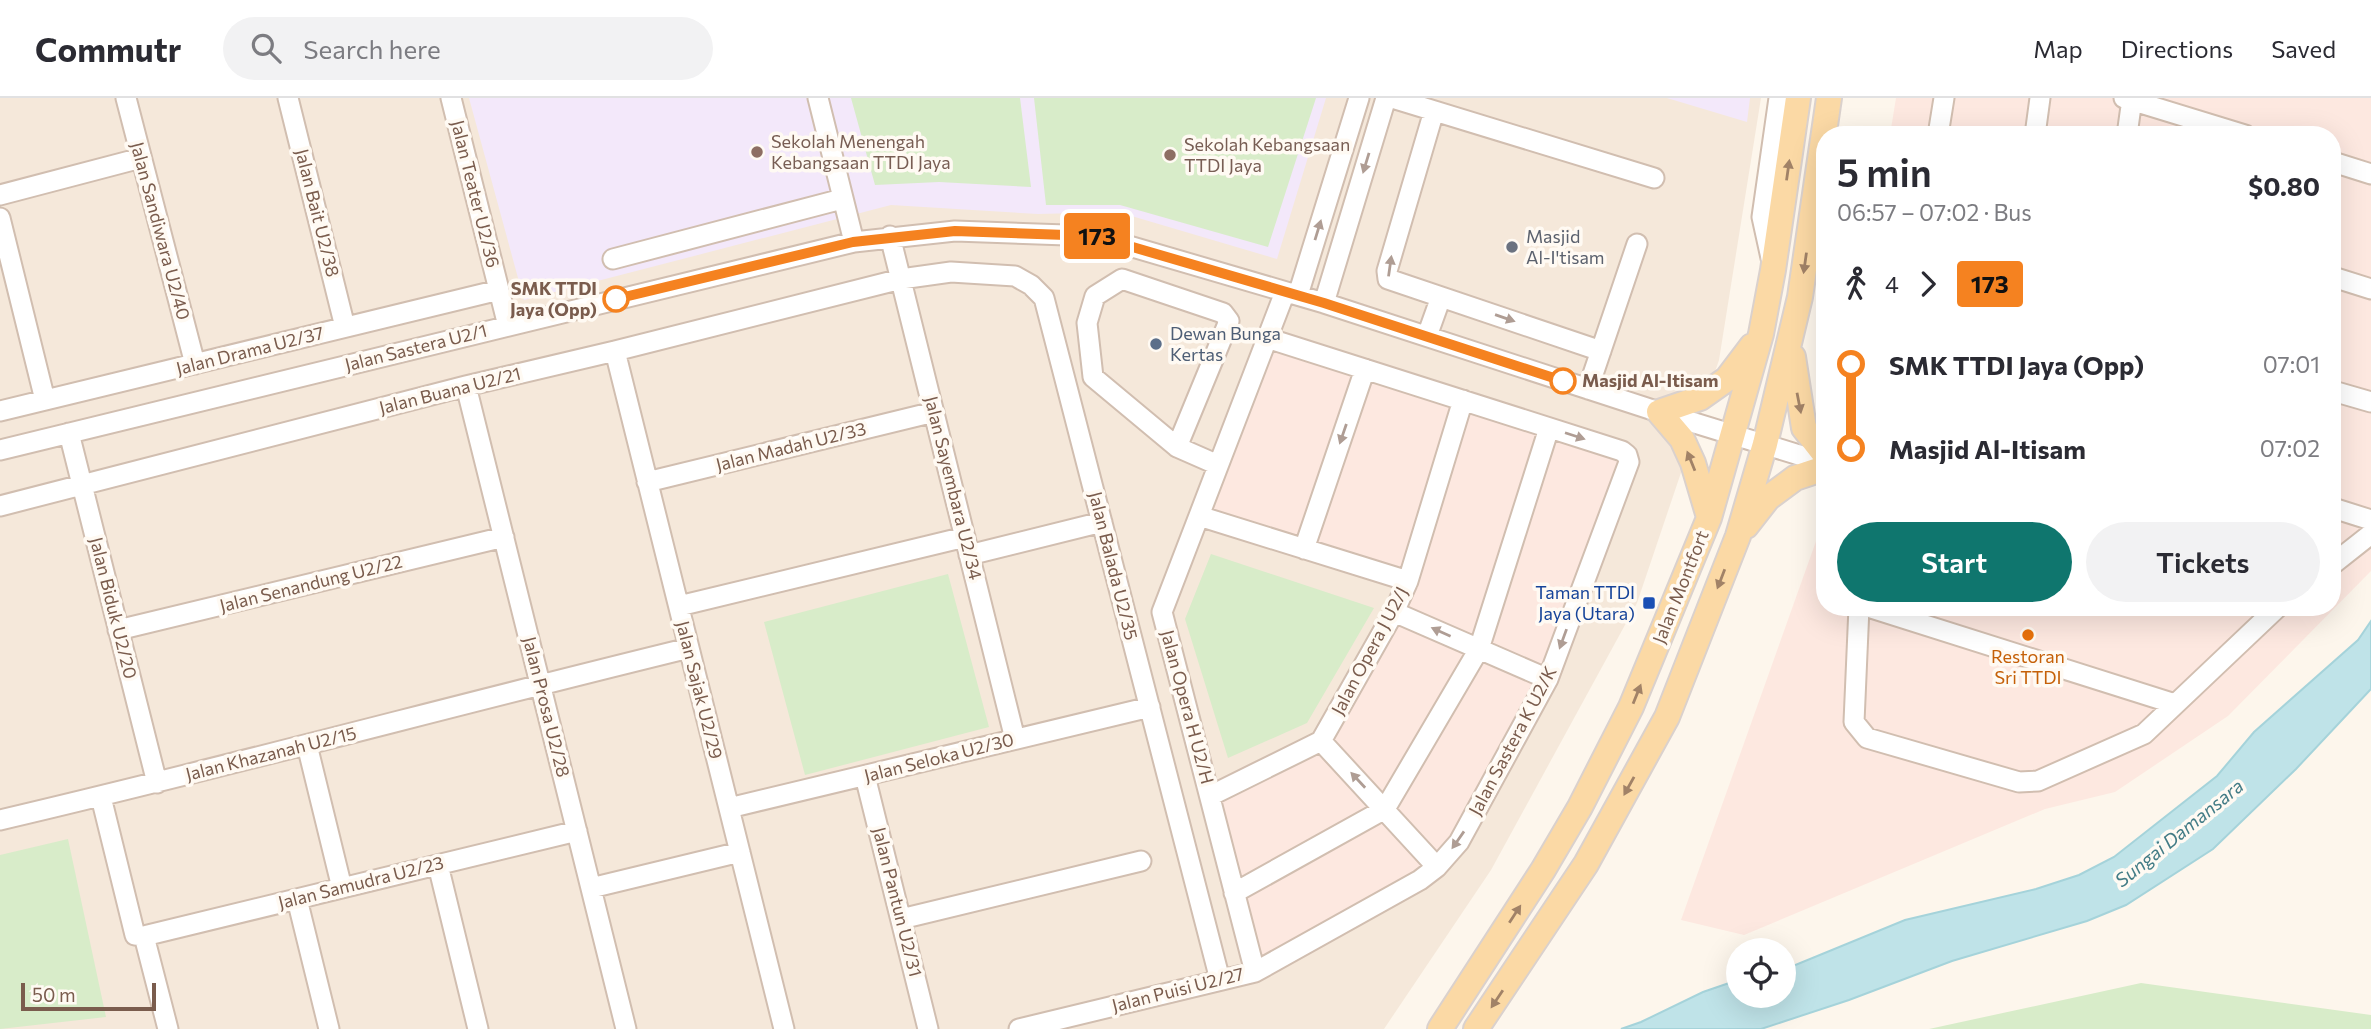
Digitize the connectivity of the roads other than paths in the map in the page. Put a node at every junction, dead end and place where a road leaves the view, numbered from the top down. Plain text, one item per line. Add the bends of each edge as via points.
1 (126, 98) edge
2 (288, 98) edge
3 (451, 98) edge
4 (818, 98) edge
5 (1359, 98) edge
6 (1386, 98) edge
7 (1392, 98) edge
8 (1779, 98) edge
9 (1798, 98) edge
10 (1829, 98) edge
11 (1944, 98) edge
12 (2040, 98) edge
13 (2128, 99) edge
14 (1434, 111) junction
15 (1825, 126) edge
16 (1939, 126) edge
17 (2036, 126) edge
18 (2127, 126) edge
19 (2216, 126) edge
20 (141, 158) junction
21 (2341, 165) edge
22 (2371, 174) edge
23 (1654, 178) dead end
24 (1816, 187) edge
25 (0, 195) edge
26 (842, 199) junction
27 (0, 218) edge
28 (890, 236) junction
29 (853, 242) junction
30 (1637, 244) dead end
31 (4, 254) edge
32 (613, 259) dead end
33 (1773, 270) junction
34 (901, 279) junction
35 (2341, 280) edge
36 (2371, 289) edge
37 (499, 290) junction
38 (1292, 293) junction
39 (1440, 297) junction
40 (1324, 303) junction
41 (508, 326) junction
42 (345, 327) junction
43 (1761, 334) junction
44 (1427, 336) junction
45 (1268, 338) junction
46 (1791, 343) junction
47 (615, 351) junction
48 (1601, 351) junction
49 (195, 364) junction
50 (1365, 369) junction
51 (466, 386) junction
52 (1588, 389) junction
53 (2341, 393) edge
54 (45, 400) junction
55 (1463, 400) junction
56 (2371, 402) edge
57 (0, 411) edge
58 (934, 412) junction
59 (1659, 412) junction
60 (1549, 428) junction
61 (69, 433) junction
62 (1732, 434) junction
63 (1765, 444) junction
64 (1816, 444) edge
65 (1177, 447) junction
66 (0, 450) edge
67 (1816, 462) edge
68 (1218, 466) junction
69 (1816, 469) edge
70 (648, 482) junction
71 (82, 484) junction
72 (0, 506) edge
73 (2341, 511) edge
74 (1199, 516) junction
75 (1709, 518) junction
76 (2371, 520) edge
77 (1102, 522) junction
78 (2371, 534) edge
79 (1738, 536) junction
80 (504, 537) junction
81 (967, 546) junction
82 (1304, 549) junction
83 (2341, 558) edge
84 (1408, 581) junction
85 (679, 606) junction
86 (1394, 611) junction
87 (1859, 616) edge
88 (1896, 616) edge
89 (2268, 616) edge
90 (118, 630) junction
91 (689, 648) junction
92 (1479, 649) junction
93 (1548, 679) junction
94 (540, 684) junction
95 (2175, 704) junction
96 (1150, 707) junction
97 (1015, 739) junction
98 (1321, 741) junction
99 (307, 746) junction
100 (865, 776) junction
101 (157, 783) junction
102 (1210, 796) junction
103 (101, 797) junction
104 (729, 808) junction
105 (1385, 809) junction
106 (0, 820) edge
107 (577, 831) junction
108 (740, 852) junction
109 (1141, 861) dead end
110 (438, 865) junction
111 (1437, 867) junction
112 (342, 888) junction
113 (591, 888) junction
114 (1234, 893) junction
115 (297, 899) junction
116 (901, 919) junction
117 (144, 936) junction
118 (1255, 972) junction
119 (1220, 980) junction
120 (168, 1029) edge
121 (329, 1029) edge
122 (478, 1029) edge
123 (626, 1029) edge
124 (784, 1029) edge
125 (928, 1029) edge
126 (1019, 1029) edge
127 (1440, 1029) edge
128 (1476, 1029) edge

1 - 20 street, Jalan Sandiwara U2/40
2 - 42 street, Jalan Bait U2/38
3 - 37 street, Jalan Teater U2/36
4 - 26 street
38 -> 5 street, Jalan Opera H U2/H
6 -> 40 street
7 - 14 street
8 - 33 street via 1762,217
33 -> 9 main road, Jalan Montfort
10 -> 15 main road, Jalan Montfort
11 - 16 street
12 - 17 street
13 - 18 street
13 - 19 street
14 - 23 street
39 -> 14 street via 1388,279 1387,271
20 - 25 street
20 - 49 street, Jalan Sandiwara U2/40
21 - 22 street
24 -> 46 main road, Jalan Montfort
26 - 29 street
26 - 32 street
27 - 31 street
28 - 29 street, Jalan Sastera U2/1
28 - 34 street, Jalan Sayembara U2/34
28 - 38 street, Jalan Sastera U2/1 via 955,231 1095,236
29 - 41 street, Jalan Sastera U2/1
30 - 48 street
31 - 54 street
33 - 43 main road, Jalan Montfort
34 - 47 street, Jalan Buana U2/21
34 - 58 street, Jalan Sayembara U2/34
34 - 77 street, Jalan Balada U2/35 via 951,272 1015,276 1044,298
35 - 36 street
37 - 41 street, Jalan Teater U2/36
37 - 42 street, Jalan Drama U2/37
38 - 40 street, Jalan Sastera U2/1
38 - 45 street, Jalan Opera H U2/H
39 - 44 street
39 -> 48 street
40 - 44 street, Jalan Sastera U2/1
41 - 61 street, Jalan Sastera U2/1
42 - 49 street, Jalan Drama U2/37
43 - 59 main road via 1727,379 1700,398
43 - 62 main road, Jalan Montfort
44 - 52 street, Jalan Sastera U2/1
45 - 50 street, Jalan Sastera K U2/K
45 - 68 street, Jalan Opera H U2/H
46 - 63 main road, Jalan Montfort
46 -> 64 main road via 1804,428
47 - 51 street, Jalan Buana U2/21
47 - 70 street, Jalan Sajak U2/29
48 - 52 street
49 - 54 street, Jalan Drama U2/37
50 - 55 street, Jalan Sastera K U2/K
50 -> 82 street
51 - 71 street, Jalan Buana U2/21
51 - 80 street, Jalan Prosa U2/28
52 - 59 street, Jalan Sastera U2/1
53 - 56 street
54 - 57 street, Jalan Drama U2/37
55 - 60 street, Jalan Sastera K U2/K
55 - 84 street, Jalan Opera J U2/J
58 - 70 street, Jalan Madah U2/33
58 - 81 street, Jalan Sayembara U2/34
59 - 62 street, Jalan Sastera U2/1
75 -> 59 main road via 1682,439
60 - 92 street
60 -> 93 street, Jalan Sastera K U2/K via 1622,451 1629,462
61 - 66 street, Jalan Sastera U2/1
61 - 71 street, Jalan Biduk U2/20
62 - 63 street, Jalan Sastera U2/1
62 - 75 main road, Jalan Montfort
63 - 67 street, Jalan Sastera U2/1
63 - 79 main road, Jalan Montfort
65 - 65 street via 1093,377 1087,323 1095,296 1122,279 1223,313 1229,321
65 - 68 street
68 - 74 street, Jalan Opera H U2/H
69 - 79 main road via 1768,498
70 - 85 street, Jalan Sajak U2/29
71 - 72 street, Jalan Buana U2/21
71 - 90 street, Jalan Biduk U2/20
73 - 76 street
74 - 82 street
74 - 102 street, Jalan Opera H U2/H via 1162,612
127 -> 75 main road, Jalan Montfort via 1580,807 1626,718
77 - 81 street
77 - 96 street, Jalan Balada U2/35
78 - 83 street
79 -> 128 main road, Jalan Montfort via 1667,717 1586,864
80 - 90 street, Jalan Senandung U2/22
80 - 94 street, Jalan Prosa U2/28
81 - 85 street
81 - 97 street, Jalan Sayembara U2/34
82 - 84 street
84 - 86 street, Jalan Opera J U2/J
85 - 91 street, Jalan Sajak U2/29
92 -> 86 street
86 - 98 street, Jalan Opera J U2/J
87 - 95 street via 1854,722 1867,738 2019,782 2038,781 2144,734
88 - 95 street
89 - 95 street
90 - 101 street, Jalan Biduk U2/20
91 - 94 street, Jalan Khazanah U2/15
91 - 104 street, Jalan Sajak U2/29
92 - 93 street
92 - 105 street
93 -> 111 street, Jalan Sastera K U2/K via 1459,842
94 - 99 street, Jalan Khazanah U2/15
94 - 107 street, Jalan Prosa U2/28
96 - 97 street, Jalan Seloka U2/30
96 - 119 street, Jalan Balada U2/35
97 - 100 street, Jalan Seloka U2/30
98 - 102 street
105 -> 98 street
99 - 101 street, Jalan Khazanah U2/15
99 - 112 street
100 - 104 street, Jalan Seloka U2/30
100 - 116 street, Jalan Pantun U2/31
101 - 103 street, Jalan Khazanah U2/15
102 - 114 street, Jalan Opera H U2/H
103 - 106 street, Jalan Khazanah U2/15
103 - 117 street via 135,935
104 - 108 street, Jalan Sajak U2/29
105 - 111 street
105 - 114 street
107 - 110 street, Jalan Samudra U2/23
107 - 113 street, Jalan Prosa U2/28
108 - 113 street
108 - 124 street, Jalan Sajak U2/29
109 - 116 street
110 - 112 street, Jalan Samudra U2/23
110 - 122 street
111 - 118 street, Jalan Sastera K U2/K
112 - 115 street, Jalan Samudra U2/23
113 - 123 street, Jalan Prosa U2/28
114 - 118 street, Jalan Opera H U2/H
115 - 117 street, Jalan Samudra U2/23
115 - 121 street
116 - 125 street, Jalan Pantun U2/31
117 - 120 street
118 - 119 street, Jalan Puisi U2/27
119 - 126 street, Jalan Puisi U2/27

